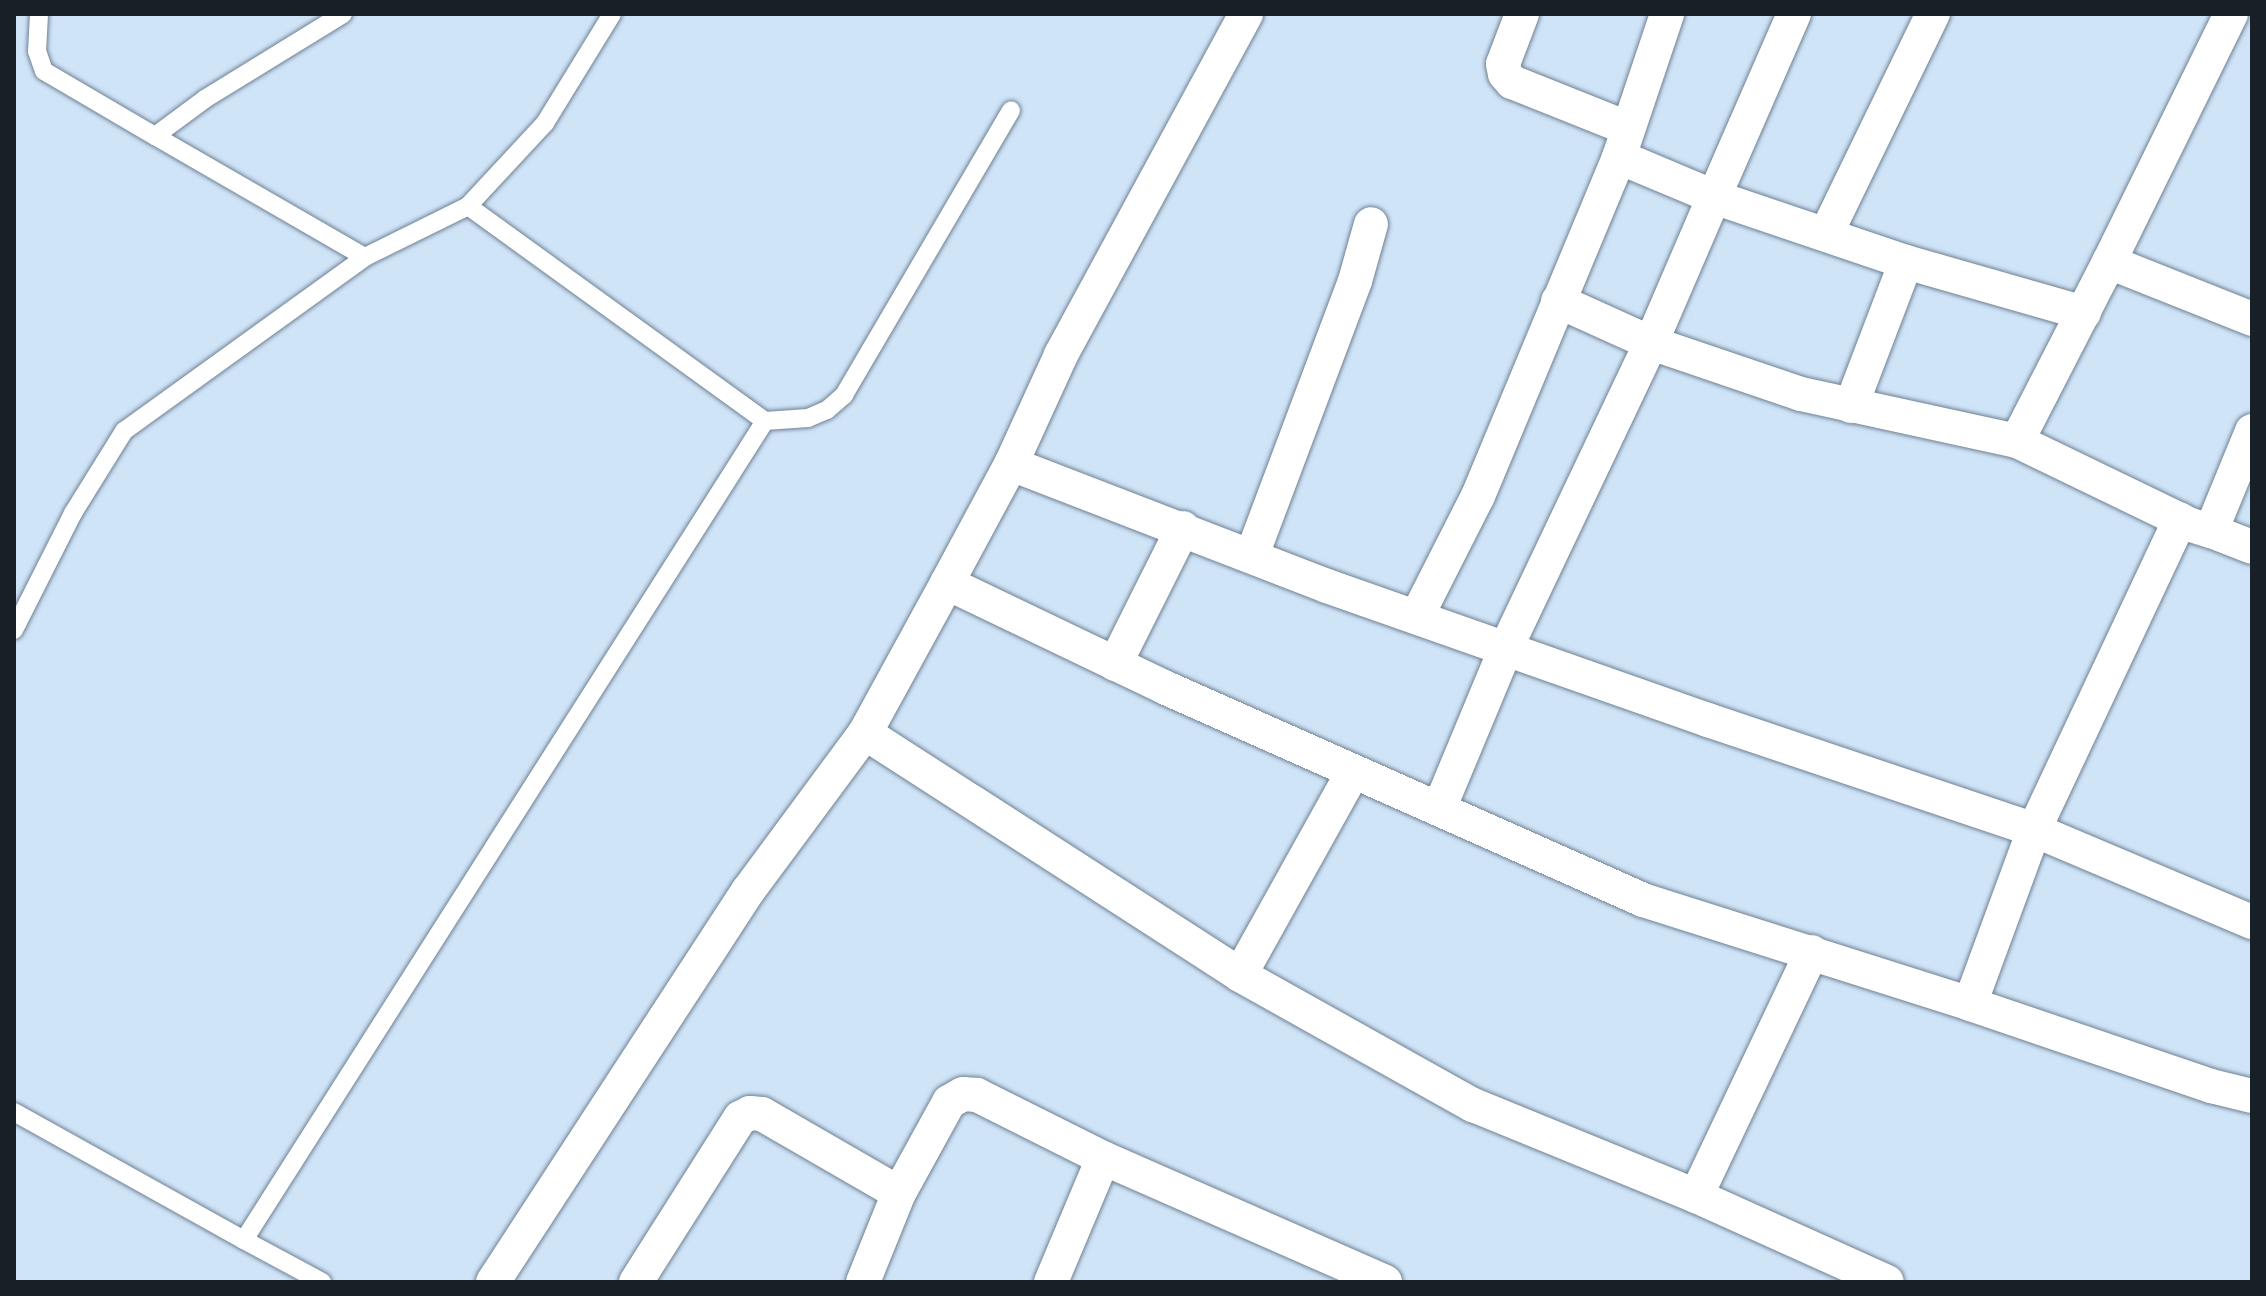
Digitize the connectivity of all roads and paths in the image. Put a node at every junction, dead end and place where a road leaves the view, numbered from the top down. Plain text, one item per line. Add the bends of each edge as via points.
1 (39, 14) edge
2 (343, 14) edge
3 (612, 14) edge
4 (1246, 14) edge
5 (1522, 14) edge
6 (1667, 14) edge
7 (1794, 14) edge
8 (1933, 14) edge
9 (2231, 14) edge
10 (1011, 110) dead end
11 (155, 136) junction
12 (1623, 142) junction
13 (1714, 197) junction
14 (468, 206) junction
15 (1371, 224) dead end
16 (1826, 234) junction
17 (365, 257) junction
18 (1906, 262) junction
19 (2109, 262) junction
20 (1558, 301) junction
21 (2084, 313) junction
22 (2252, 319) edge
23 (1651, 343) junction
24 (1851, 406) junction
25 (765, 421) junction
26 (2252, 431) edge
27 (2017, 441) junction
28 (1011, 464) junction
29 (2196, 526) junction
30 (1183, 528) junction
31 (2252, 547) edge
32 (1252, 555) junction
33 (947, 583) junction
34 (1417, 616) junction
35 (14, 630) edge
36 (1506, 648) junction
37 (1115, 664) junction
38 (865, 733) junction
39 (1353, 772) junction
40 (1439, 809) junction
41 (2034, 830) junction
42 (2252, 922) edge
43 (1812, 952) junction
44 (1240, 975) junction
45 (1970, 1004) junction
46 (2252, 1096) edge
47 (14, 1112) edge
48 (1103, 1158) junction
49 (899, 1193) junction
50 (1696, 1196) junction
51 (244, 1240) junction
52 (322, 1282) edge
53 (493, 1282) edge
54 (636, 1282) edge
55 (863, 1282) edge
56 (1051, 1282) edge
57 (1385, 1282) edge
58 (1887, 1282) edge

1 - 11 lane via 37,51 44,71
2 - 11 lane
3 - 14 lane via 545,123
4 - 28 street via 1061,355
5 - 12 street via 1503,64 1505,74
6 - 12 street
7 - 13 street
8 - 16 street
9 - 19 street
10 - 25 lane via 844,395 808,418
11 - 17 lane
12 - 13 street
12 - 20 street
13 - 16 street
13 - 23 street
14 - 17 lane
14 - 25 lane
15 - 32 street via 1355,281
16 - 18 street
17 - 35 lane via 124,431 73,513
18 - 21 street
18 - 24 street
19 - 21 street
19 - 22 street
20 - 23 street
20 - 34 street via 1478,496
21 - 27 street
23 - 24 street
23 - 36 street
24 - 27 street
25 - 51 lane
26 - 29 street
27 - 29 street
28 - 30 street
28 - 33 street
29 - 31 street
29 - 41 street
30 - 32 street
30 - 37 street
32 - 34 street
33 - 37 street
33 - 38 street
34 - 36 street
36 - 40 street
36 - 41 street
37 - 39 street
38 - 44 street
38 - 53 street via 748,891
39 - 40 street
39 - 44 street
40 - 43 street via 1643,900
41 - 42 street
41 - 45 street
43 - 45 street
43 - 50 street
44 - 50 street via 1473,1105
45 - 46 street
47 - 51 lane
48 - 49 street via 977,1095 963,1094 949,1102
48 - 56 street
48 - 57 street
49 - 54 street via 762,1114 750,1113 740,1118
49 - 55 street
50 - 58 street
51 - 52 lane

